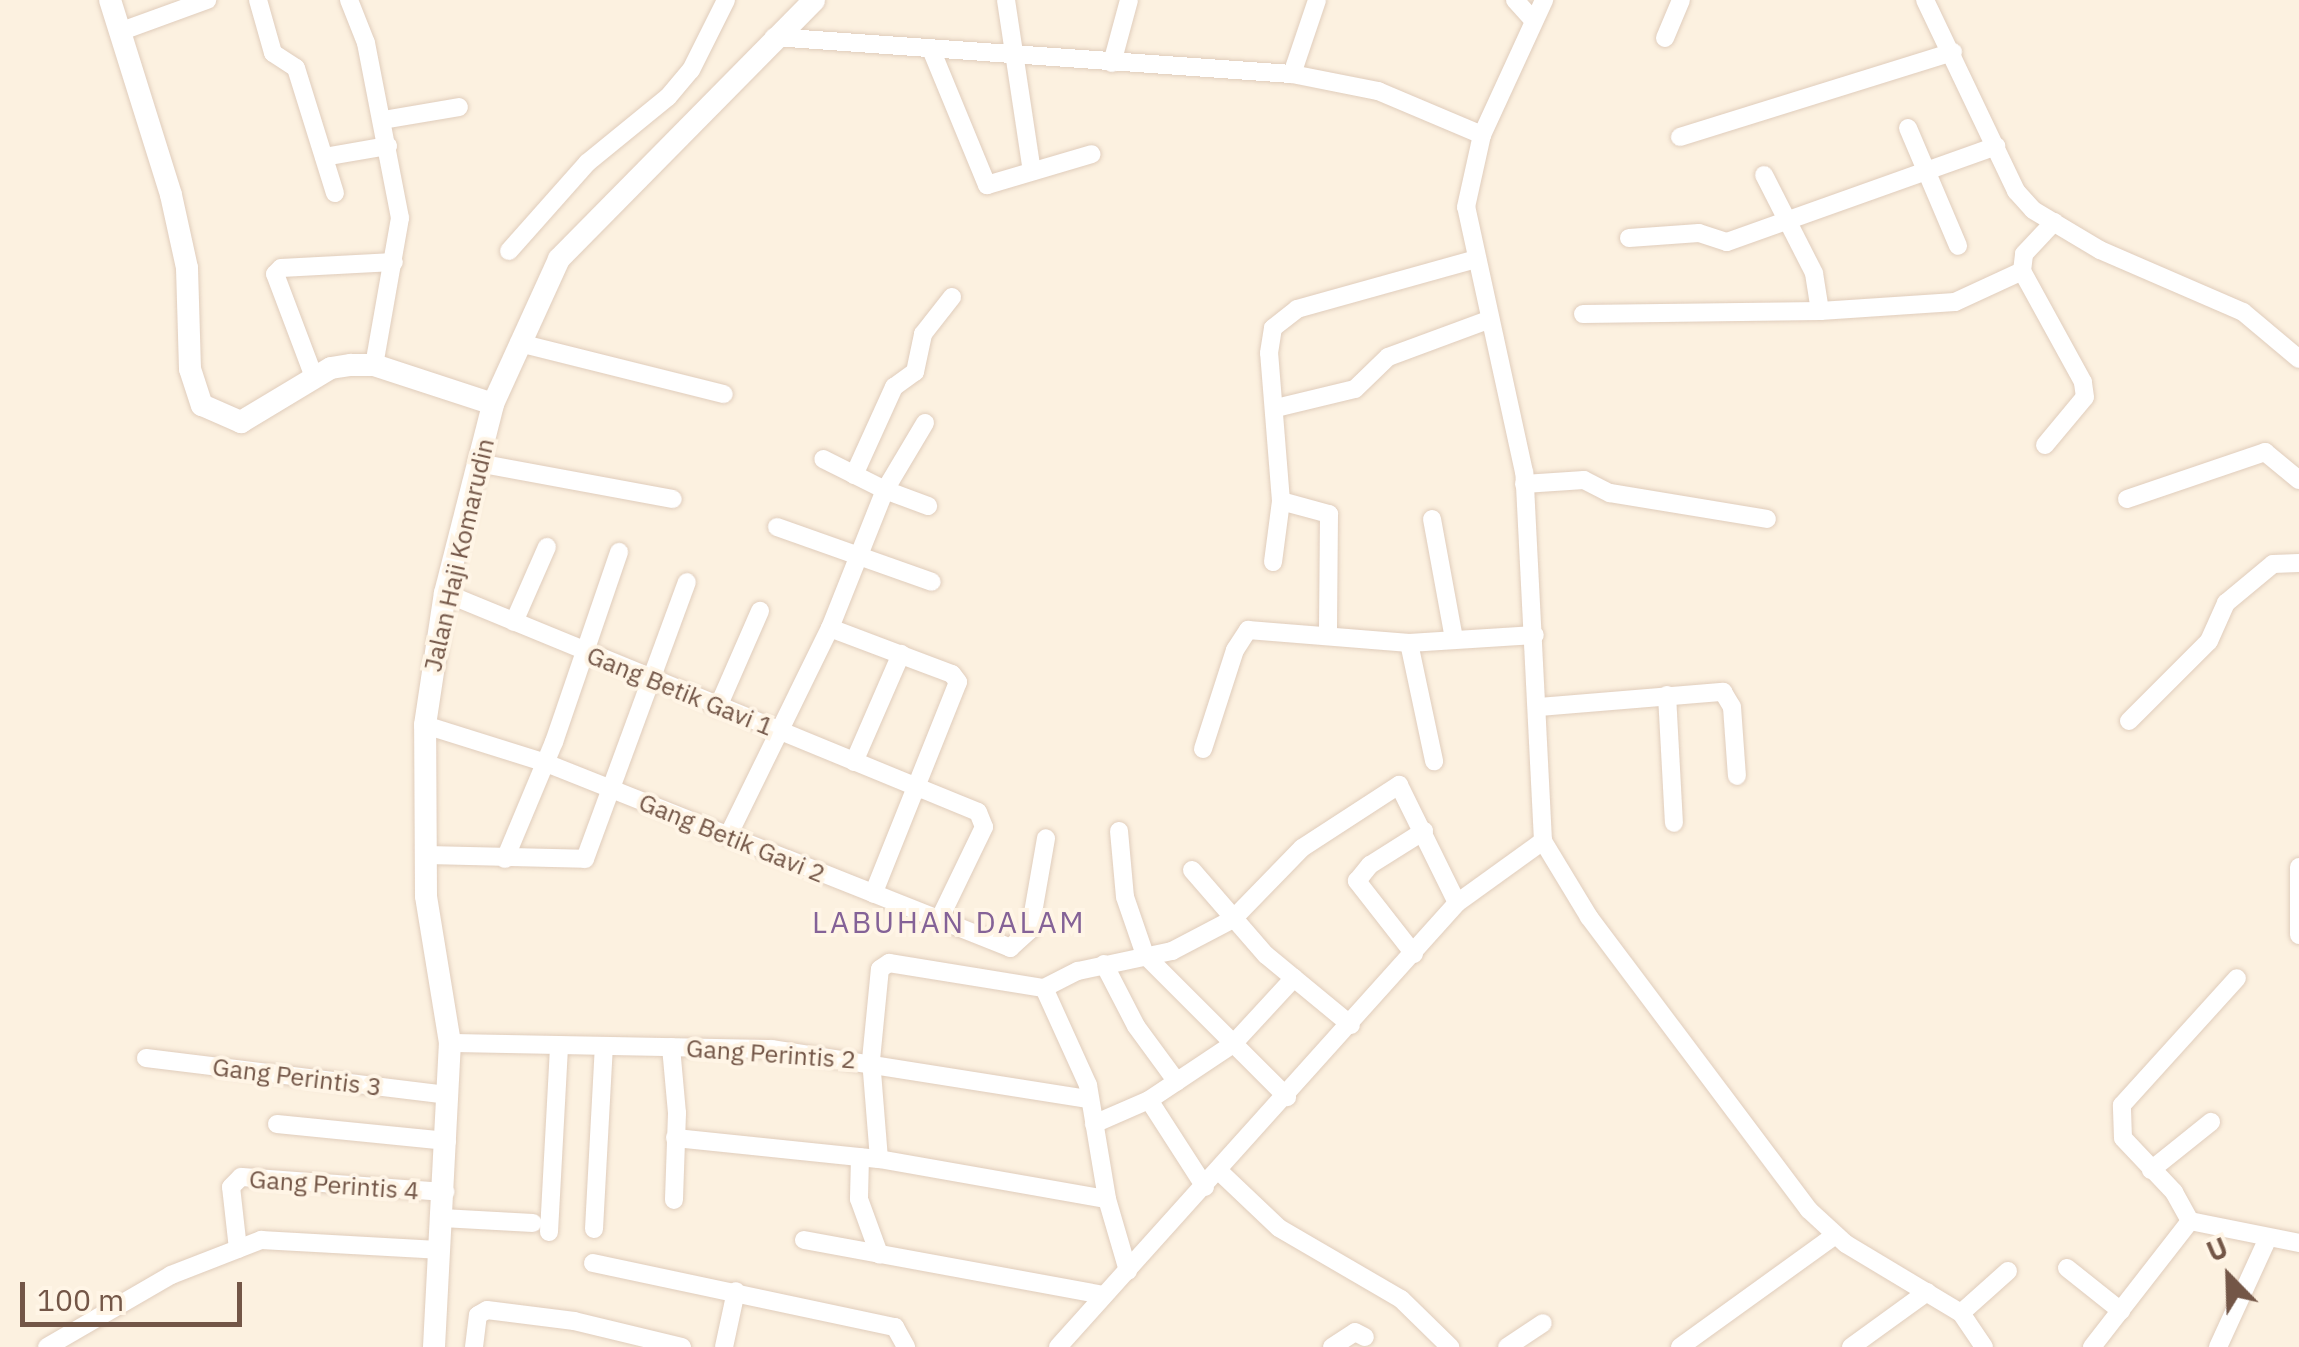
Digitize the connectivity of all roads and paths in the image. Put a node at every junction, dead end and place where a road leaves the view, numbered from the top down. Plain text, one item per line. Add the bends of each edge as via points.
1 (110, 0) edge
2 (207, 0) edge
3 (258, 0) edge
4 (349, 0) edge
5 (726, 0) edge
6 (814, 0) edge
7 (1006, 0) edge
8 (1129, 0) edge
9 (1317, 0) edge
10 (1514, 0) edge
11 (1544, 0) edge
12 (1681, 0) edge
13 (1925, 0) edge
14 (1534, 21) junction
15 (120, 32) junction
16 (774, 37) junction
17 (1665, 38) dead end
18 (1953, 52) junction
19 (933, 54) junction
20 (1012, 59) junction
21 (1112, 64) junction
22 (1292, 74) junction
23 (459, 106) dead end
24 (383, 120) junction
25 (1908, 128) dead end
26 (1482, 135) junction
27 (1680, 136) dead end
28 (388, 146) junction
29 (1996, 146) junction
30 (1092, 154) dead end
31 (324, 157) junction
32 (1928, 170) junction
33 (1032, 171) junction
34 (1764, 175) dead end
35 (335, 193) dead end
36 (1785, 221) junction
37 (2054, 222) junction
38 (1629, 238) dead end
39 (1958, 246) dead end
40 (509, 251) dead end
41 (1476, 260) junction
42 (394, 262) junction
43 (2022, 271) junction
44 (952, 297) dead end
45 (1820, 311) junction
46 (1583, 314) dead end
47 (1488, 320) junction
48 (519, 342) junction
49 (2295, 347) edge
50 (374, 364) junction
51 (314, 377) junction
52 (724, 394) dead end
53 (492, 404) junction
54 (1276, 408) junction
55 (924, 423) dead end
56 (2045, 445) dead end
57 (823, 458) dead end
58 (478, 463) junction
59 (854, 474) junction
60 (2299, 480) edge
61 (1524, 484) junction
62 (885, 490) junction
63 (673, 499) dead end
64 (2127, 499) dead end
65 (1281, 502) junction
66 (928, 506) dead end
67 (1432, 519) dead end
68 (1766, 519) dead end
69 (777, 527) dead end
70 (547, 547) dead end
71 (619, 552) dead end
72 (858, 559) junction
73 (1274, 562) dead end
74 (2299, 563) edge
75 (687, 582) dead end
76 (932, 582) dead end
77 (445, 593) junction
78 (760, 611) dead end
79 (514, 622) junction
80 (830, 628) junction
81 (1328, 633) junction
82 (1535, 635) junction
83 (1454, 639) junction
84 (1409, 643) junction
85 (584, 652) junction
86 (901, 654) junction
87 (652, 680) junction
88 (1667, 694) junction
89 (1539, 706) junction
90 (718, 707) junction
91 (2129, 721) dead end
92 (425, 726) junction
93 (780, 732) junction
94 (1203, 749) dead end
95 (546, 762) junction
96 (854, 762) junction
97 (1434, 762) dead end
98 (1737, 776) dead end
99 (610, 789) junction
100 (915, 789) junction
101 (1674, 824) dead end
102 (1119, 831) dead end
103 (1424, 831) junction
104 (728, 836) junction
105 (1046, 838) dead end
106 (1543, 841) junction
107 (426, 855) junction
108 (505, 859) junction
109 (2299, 867) edge
110 (1192, 870) dead end
111 (873, 894) junction
112 (1456, 903) junction
113 (940, 918) junction
114 (1233, 918) junction
115 (2299, 935) edge
116 (1145, 954) junction
117 (1414, 954) junction
118 (1104, 964) junction
119 (1294, 978) junction
120 (2236, 978) dead end
121 (1044, 988) junction
122 (1351, 1025) junction
123 (450, 1043) junction
124 (1233, 1044) junction
125 (559, 1045) junction
126 (604, 1046) junction
127 (671, 1047) junction
128 (146, 1058) dead end
129 (871, 1060) junction
130 (1177, 1082) junction
131 (449, 1095) junction
132 (1288, 1097) junction
133 (1089, 1099) junction
134 (1149, 1100) junction
135 (2211, 1122) dead end
136 (278, 1124) dead end
137 (1094, 1124) junction
138 (674, 1138) junction
139 (447, 1141) junction
140 (870, 1158) junction
141 (2151, 1170) junction
142 (1220, 1172) junction
143 (1205, 1187) junction
144 (445, 1192) junction
145 (1106, 1198) junction
146 (674, 1200) dead end
147 (442, 1218) junction
148 (2190, 1221) junction
149 (594, 1229) dead end
150 (1834, 1236) junction
151 (2268, 1238) junction
152 (804, 1240) dead end
153 (2299, 1243) edge
154 (238, 1249) junction
155 (438, 1250) junction
156 (878, 1254) junction
157 (593, 1264) dead end
158 (2067, 1268) dead end
159 (1128, 1271) junction
160 (2008, 1272) dead end
161 (736, 1291) junction
162 (1927, 1292) junction
163 (1104, 1294) junction
164 (2121, 1311) junction
165 (1960, 1313) junction
166 (1543, 1323) dead end
167 (1365, 1337) dead end
168 (47, 1347) edge
169 (434, 1347) edge
170 (474, 1347) edge
171 (682, 1347) edge
172 (724, 1347) edge
173 (906, 1347) edge
174 (1058, 1347) edge
175 (1332, 1347) edge
176 (1450, 1347) edge
177 (1507, 1347) edge
178 (1680, 1347) edge
179 (1851, 1347) edge
180 (1984, 1347) edge
181 (2092, 1347) edge
182 (2218, 1347) edge

1 - 15 street
2 - 15 street
3 - 31 street via 273,53 296,68
4 - 24 street
5 - 40 street via 692,70 587,164
6 - 16 street, Jalan Haji Komarudin
7 - 20 street
8 - 21 street
9 - 22 street
10 - 14 street
11 - 14 street
12 - 17 street
13 - 18 street
14 - 26 street
15 - 51 street via 187,268 186,330 196,396 214,415 241,422 262,416
16 - 19 street
16 - 48 street, Jalan Haji Komarudin via 558,259
18 - 27 street
18 - 29 street
19 - 20 street
19 - 33 street via 979,177 999,185
20 - 21 street
20 - 33 street
21 - 22 street
22 - 26 street via 1378,92
23 - 24 street
24 - 28 street
25 - 32 street
26 - 41 street via 1466,207
28 - 31 street
28 - 42 street via 400,218
29 - 32 street
29 - 37 street via 2016,191
30 - 33 street
31 - 35 street
32 - 36 street
32 - 39 street
34 - 36 street
36 - 38 street via 1717,244 1699,233
36 - 45 street via 1814,273
37 - 43 street via 2024,254
37 - 49 street via 2133,266 2243,312
41 - 47 street
41 - 54 street via 1318,302 1280,320 1269,353
42 - 50 street
42 - 51 street via 282,268 274,274
43 - 45 street via 1955,302
43 - 56 street via 2085,397
44 - 59 street via 923,334 915,372 895,385
45 - 46 street
47 - 54 street via 1388,357 1355,388
47 - 61 street
48 - 52 street
48 - 53 street, Jalan Haji Komarudin
50 - 51 street
50 - 53 street
53 - 58 street, Jalan Haji Komarudin
54 - 65 street
55 - 62 street
57 - 59 street
58 - 63 street
58 - 77 street, Jalan Haji Komarudin
59 - 62 street
60 - 64 street via 2265,452
61 - 68 street via 1584,480 1610,493
61 - 82 street
62 - 66 street
62 - 72 street
65 - 73 street
65 - 81 street via 1330,514
67 - 83 street
69 - 72 street
70 - 79 street
71 - 85 street
72 - 76 street
72 - 80 street
74 - 91 street via 2274,564 2226,604 2208,641
75 - 87 street
77 - 79 street, Gang Betik Gavi 1
77 - 92 street, Jalan Haji Komarudin
78 - 90 street
79 - 85 street, Gang Betik Gavi 1
80 - 86 street
80 - 93 street
81 - 84 street
81 - 94 street via 1243,634
82 - 83 street
82 - 89 street
83 - 84 street
84 - 97 street
85 - 87 street, Gang Betik Gavi 1
85 - 95 street
86 - 96 street
86 - 100 street via 958,682
87 - 90 street, Gang Betik Gavi 1
87 - 99 street
88 - 89 street
88 - 98 street via 1728,696
88 - 101 street
89 - 106 street
90 - 93 street, Gang Betik Gavi 1
92 - 95 street, Gang Betik Gavi 2
92 - 107 street, Jalan Haji Komarudin
93 - 96 street, Gang Betik Gavi 1
93 - 104 street
95 - 99 street, Gang Betik Gavi 2
95 - 108 street
96 - 100 street, Gang Betik Gavi 1
99 - 104 street, Gang Betik Gavi 2
99 - 108 street via 585,859
100 - 111 street
100 - 113 street, Gang Betik Gavi 1 via 978,812 984,822
102 - 116 street via 1125,897
103 - 112 street
103 - 114 street via 1399,785 1302,848
103 - 117 street via 1370,865 1357,882
104 - 111 street, Gang Betik Gavi 2
105 - 113 street, Gang Betik Gavi 2 via 1030,930 1010,948
106 - 112 street
106 - 150 street via 1588,917
107 - 108 street
107 - 123 street, Jalan Haji Komarudin via 430,936
109 - 115 street
110 - 114 street
111 - 113 street, Gang Betik Gavi 2
112 - 117 street
114 - 116 street via 1172,951
114 - 119 street
116 - 118 street
116 - 124 street
117 - 122 street
118 - 121 street
118 - 130 street via 1136,1026
119 - 122 street
119 - 124 street
120 - 141 street via 2122,1105 2123,1138
121 - 129 street via 889,963 880,968
121 - 133 street via 1077,1054
122 - 132 street
123 - 125 street, Gang Perintis 2
123 - 131 street, Jalan Haji Komarudin
124 - 130 street
124 - 132 street
125 - 126 street, Gang Perintis 2
125 - 147 street via 541,1228
126 - 127 street, Gang Perintis 2
126 - 149 street
127 - 129 street, Gang Perintis 2
127 - 138 street
128 - 131 street, Gang Perintis 3
129 - 133 street, Gang Perintis 2
129 - 140 street
130 - 134 street
131 - 139 street, Jalan Haji Komarudin
132 - 142 street
133 - 137 street
134 - 137 street
134 - 143 street
135 - 141 street
136 - 139 street
137 - 145 street
138 - 140 street
138 - 146 street
139 - 144 street, Jalan Haji Komarudin
140 - 145 street
140 - 156 street via 859,1199
141 - 148 street
142 - 143 street
142 - 176 street via 1280,1228 1401,1299
143 - 159 street
144 - 147 street, Jalan Haji Komarudin
144 - 154 street, Gang Perintis 4 via 242,1177 231,1187
145 - 159 street
147 - 155 street, Jalan Haji Komarudin
148 - 151 street
148 - 164 street
150 - 162 street
150 - 178 street
151 - 153 street
151 - 182 street
152 - 156 street
154 - 155 street via 282,1237
154 - 168 street via 171,1275
155 - 169 street, Jalan Haji Komarudin
156 - 163 street
157 - 161 street
158 - 164 street
159 - 163 street
160 - 165 street
161 - 172 street
161 - 173 street via 896,1327
162 - 165 street
162 - 179 street
163 - 174 street
164 - 181 street
165 - 180 street
166 - 177 street
167 - 175 street via 1355,1332
170 - 171 street via 476,1322 487,1310 574,1321

